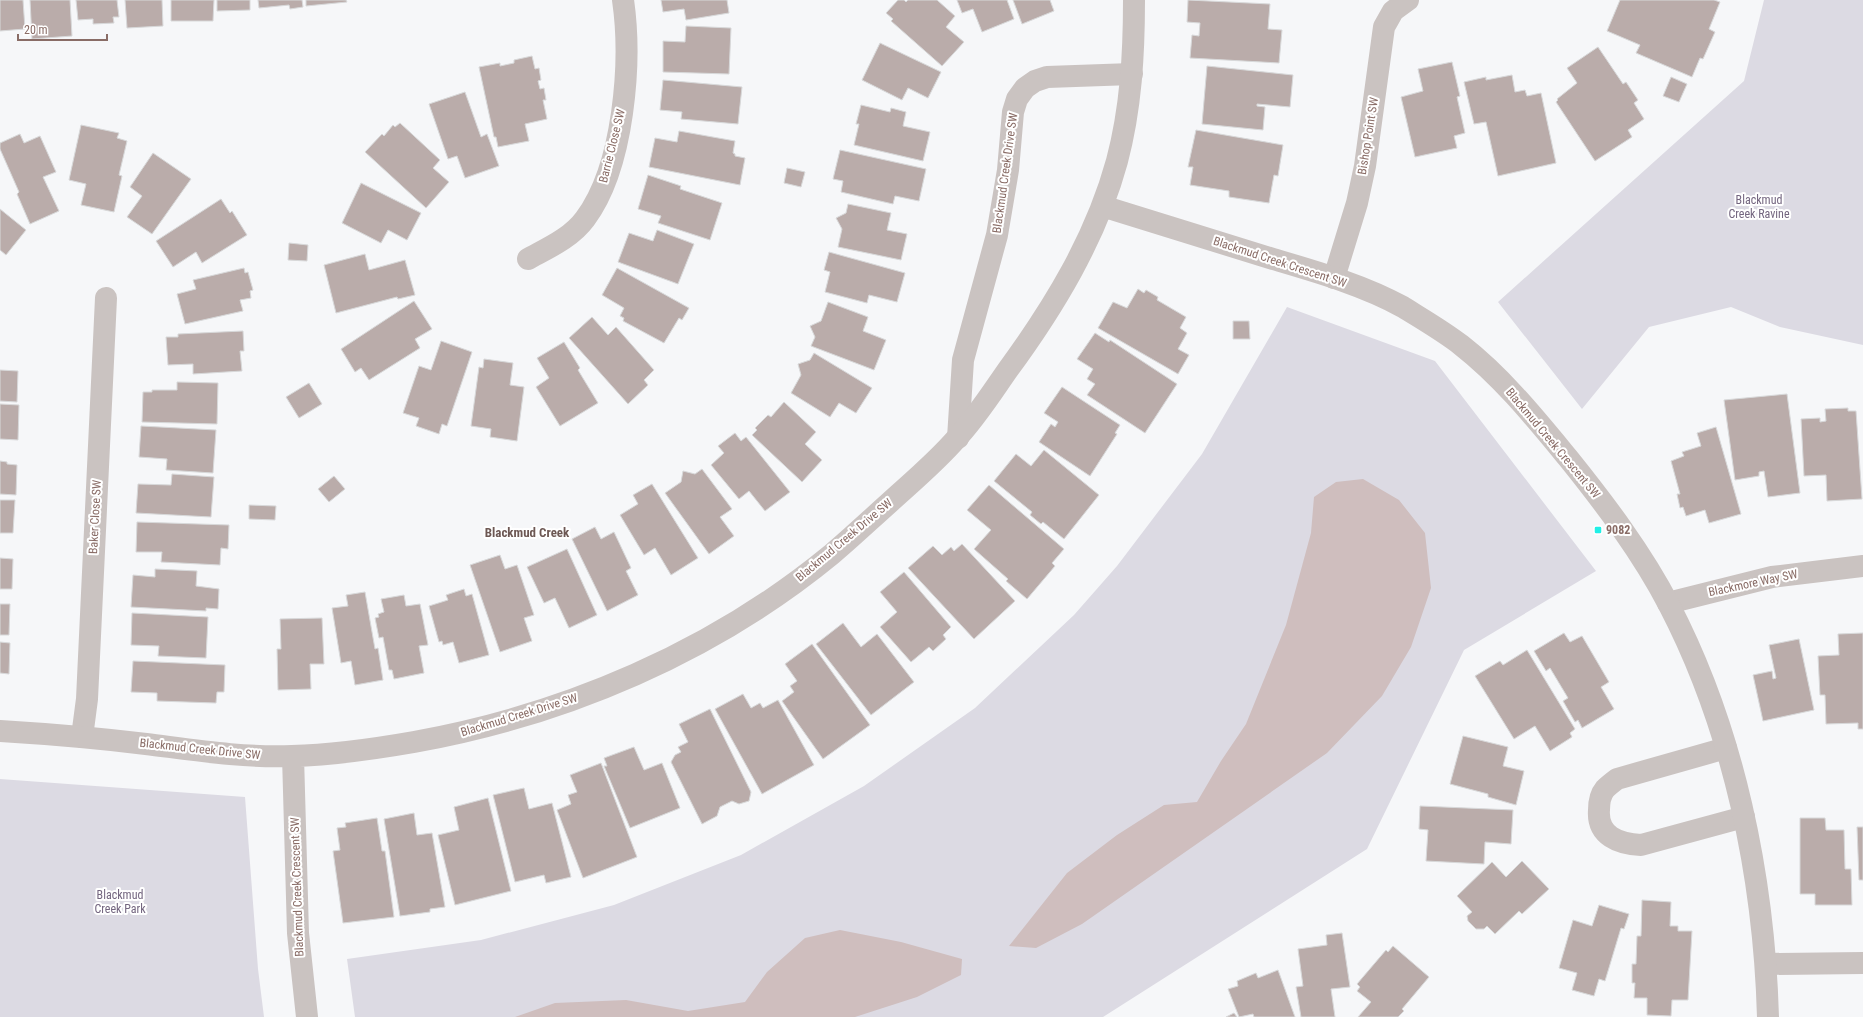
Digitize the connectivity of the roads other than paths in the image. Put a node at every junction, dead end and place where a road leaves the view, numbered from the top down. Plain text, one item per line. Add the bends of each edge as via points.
1 (623, 0) edge
2 (1134, 0) edge
3 (1408, 0) edge
4 (1132, 74) junction
5 (1102, 206) junction
6 (528, 259) dead end
7 (1334, 278) junction
8 (106, 298) dead end
9 (958, 438) junction
10 (1863, 566) edge
11 (1668, 603) junction
12 (0, 731) edge
13 (82, 737) junction
14 (1726, 748) junction
15 (293, 756) junction
16 (1744, 817) junction
17 (1863, 963) edge
18 (1766, 964) junction
19 (307, 1017) edge
20 (1768, 1017) edge

1 - 6 street, Barrie Close SW via 627,59 624,98 608,171 598,197 585,219 563,239
2 - 4 street, Blackmud Creek Drive SW
3 - 7 street, Bishop Point SW via 1394,11 1384,27 1365,166 1357,203
4 - 5 street, Blackmud Creek Drive SW via 1117,159
4 - 9 street, Blackmud Creek Drive SW via 1047,77 1025,88 1017,99 1013,112 1008,170 997,235 963,360
5 - 7 street, Blackmud Creek Crescent SW
5 - 9 street, Blackmud Creek Drive SW via 1082,252 1044,320
7 - 11 street, Blackmud Creek Crescent SW via 1404,308 1460,344 1502,382 1548,433 1584,479 1634,549
8 - 13 street, Baker Close SW
9 - 15 street, Blackmud Creek Drive SW via 824,560 737,621 669,659 576,698 472,730 412,742
10 - 11 street, Blackmore Way SW via 1772,576
11 - 14 street, Blackmud Creek Crescent SW via 1693,657
12 - 13 street, Blackmud Creek Drive SW
13 - 15 street, Blackmud Creek Drive SW via 210,752
14 - 16 street, Blackmud Creek Crescent SW
14 - 16 street via 1617,779 1605,790 1599,802 1598,816 1602,830 1615,841 1641,845
15 - 19 street, Blackmud Creek Crescent SW via 298,933
16 - 18 street, Blackmud Creek Crescent SW via 1758,885
17 - 18 street
18 - 20 street, Blackmud Creek Crescent SW

